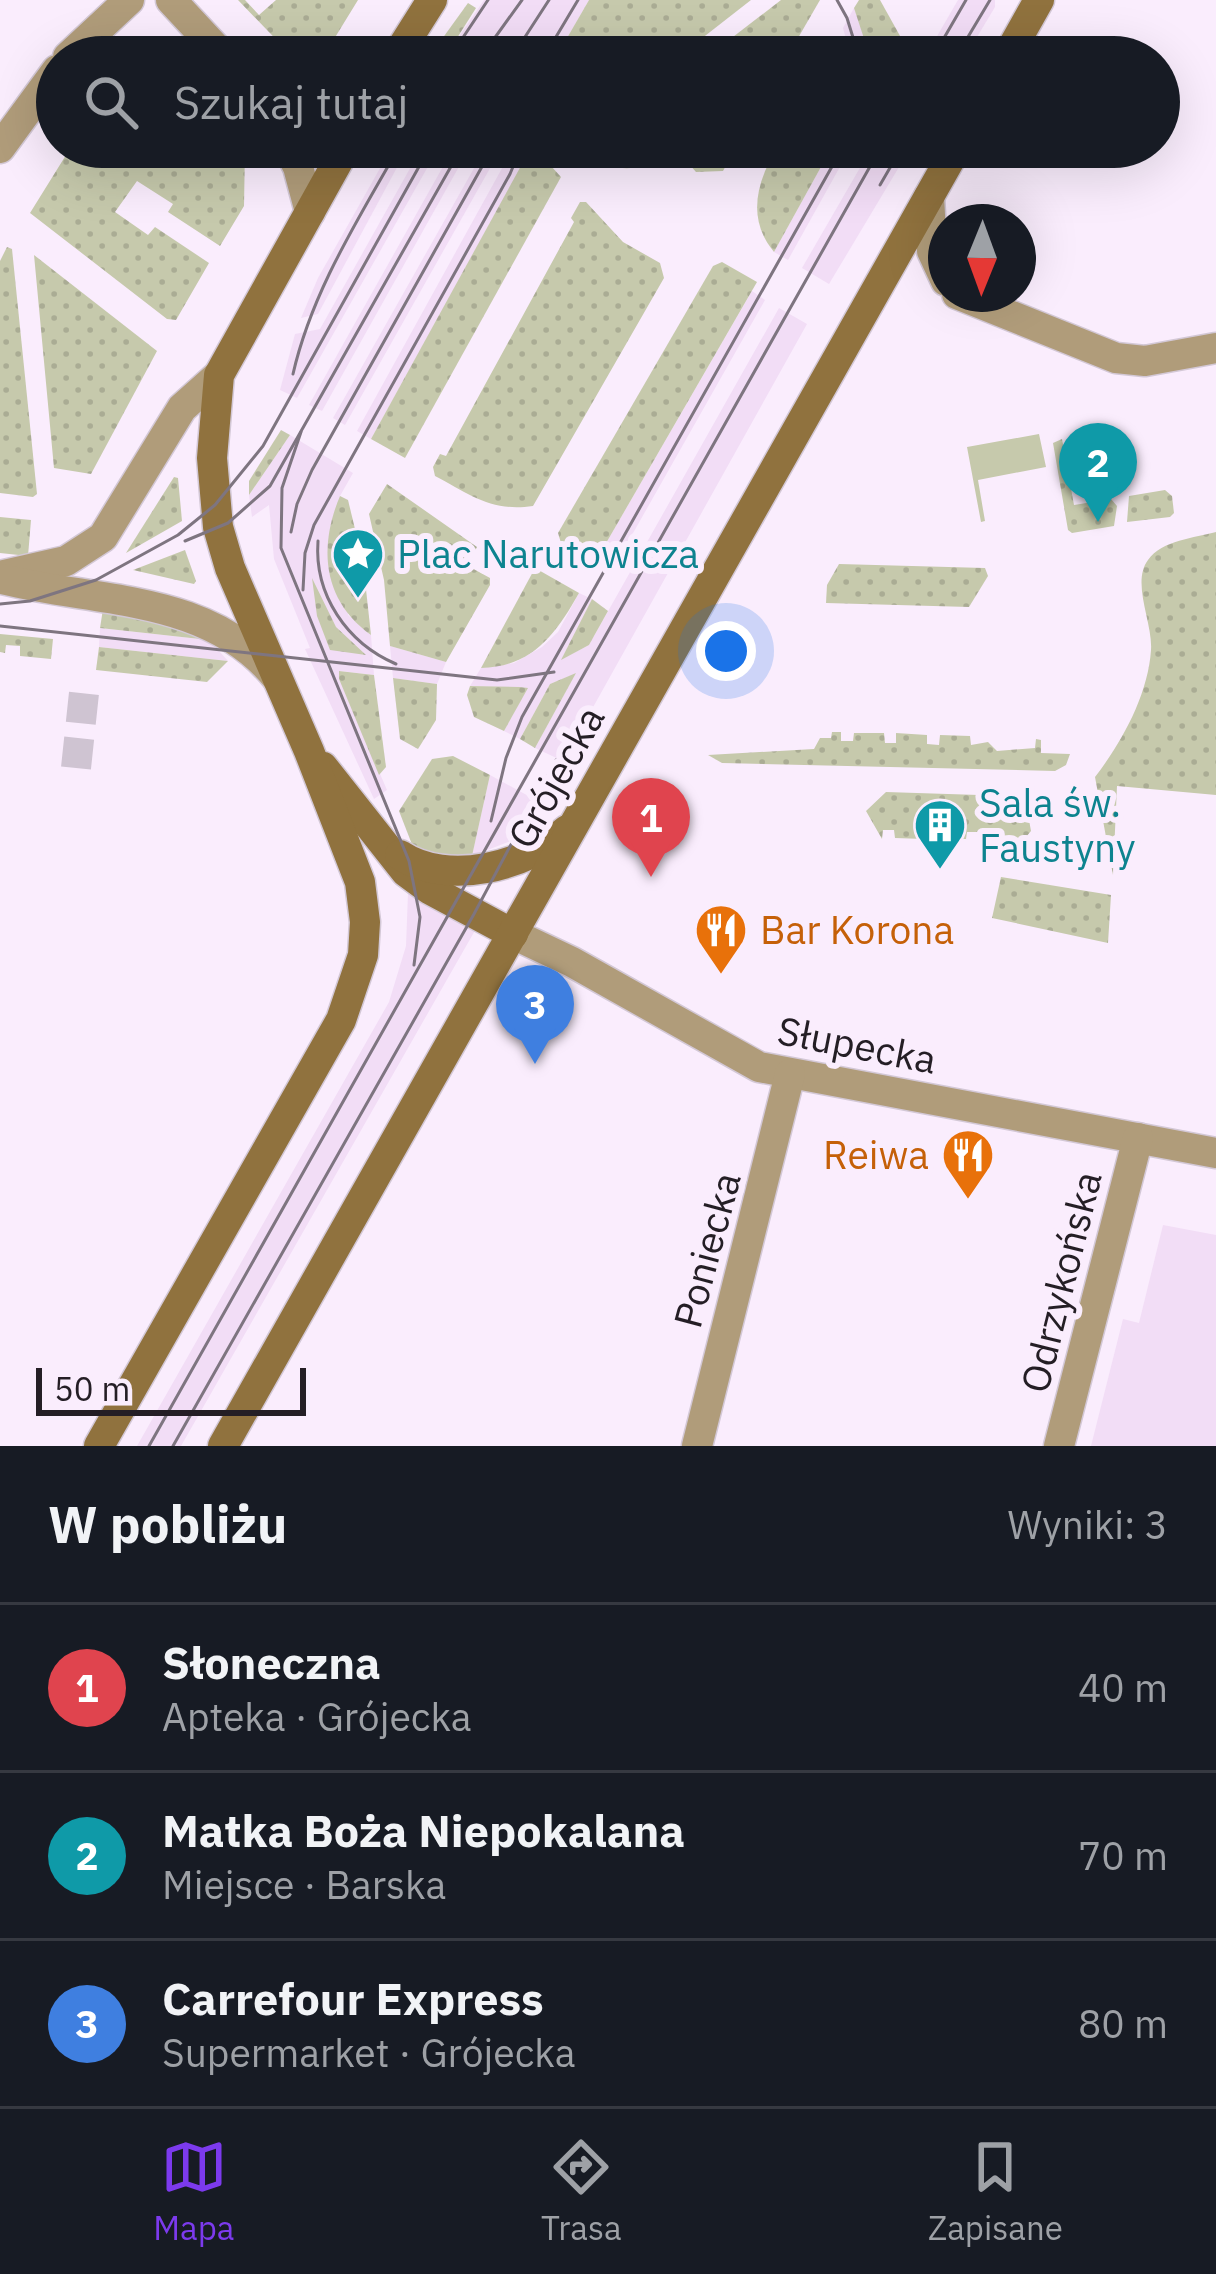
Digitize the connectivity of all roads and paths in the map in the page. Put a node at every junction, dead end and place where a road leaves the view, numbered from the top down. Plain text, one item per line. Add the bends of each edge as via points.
1 (129, 0) edge
2 (171, 0) edge
3 (432, 0) edge
4 (1016, 0) edge
5 (1040, 0) edge
6 (90, 36) edge
7 (204, 36) edge
8 (409, 36) edge
9 (1012, 36) edge
10 (1019, 36) edge
11 (36, 99) edge
12 (0, 148) edge
13 (298, 168) edge
14 (334, 168) edge
15 (945, 168) edge
16 (929, 196) junction
17 (929, 204) edge
18 (310, 212) junction
19 (1002, 312) edge
20 (1216, 348) edge
21 (219, 375) junction
22 (0, 577) edge
23 (277, 677) junction
24 (309, 752) junction
25 (576, 822) junction
26 (377, 835) junction
27 (513, 934) junction
28 (790, 1074) junction
29 (1138, 1138) junction
30 (1216, 1153) edge
31 (99, 1446) edge
32 (223, 1446) edge
33 (697, 1446) edge
34 (1059, 1446) edge

1 - 6 street
2 - 7 street
3 - 8 main road
4 - 9 main road
5 - 10 main road
11 - 12 street
13 - 18 street
14 - 18 main road
15 - 16 main road, Grójecka
16 - 17 street
16 - 25 main road, Grójecka
18 - 21 main road
19 - 20 street via 1116,358 1145,362
21 - 22 street via 182,408 103,537 66,561
21 - 23 main road via 212,458 218,527
22 - 23 street via 179,611 240,642
23 - 24 main road
24 - 26 main road
24 - 31 main road via 360,882 359,976
25 - 26 main road via 528,856 457,870 410,861
25 - 27 main road, Grójecka
26 - 27 main road via 416,880
27 - 28 street, Słupecka via 745,1061
27 - 32 main road, Grójecka
28 - 29 street, Słupecka
28 - 33 street, Poniecka
29 - 30 street, Słupecka
29 - 34 street, Odrzykońska

